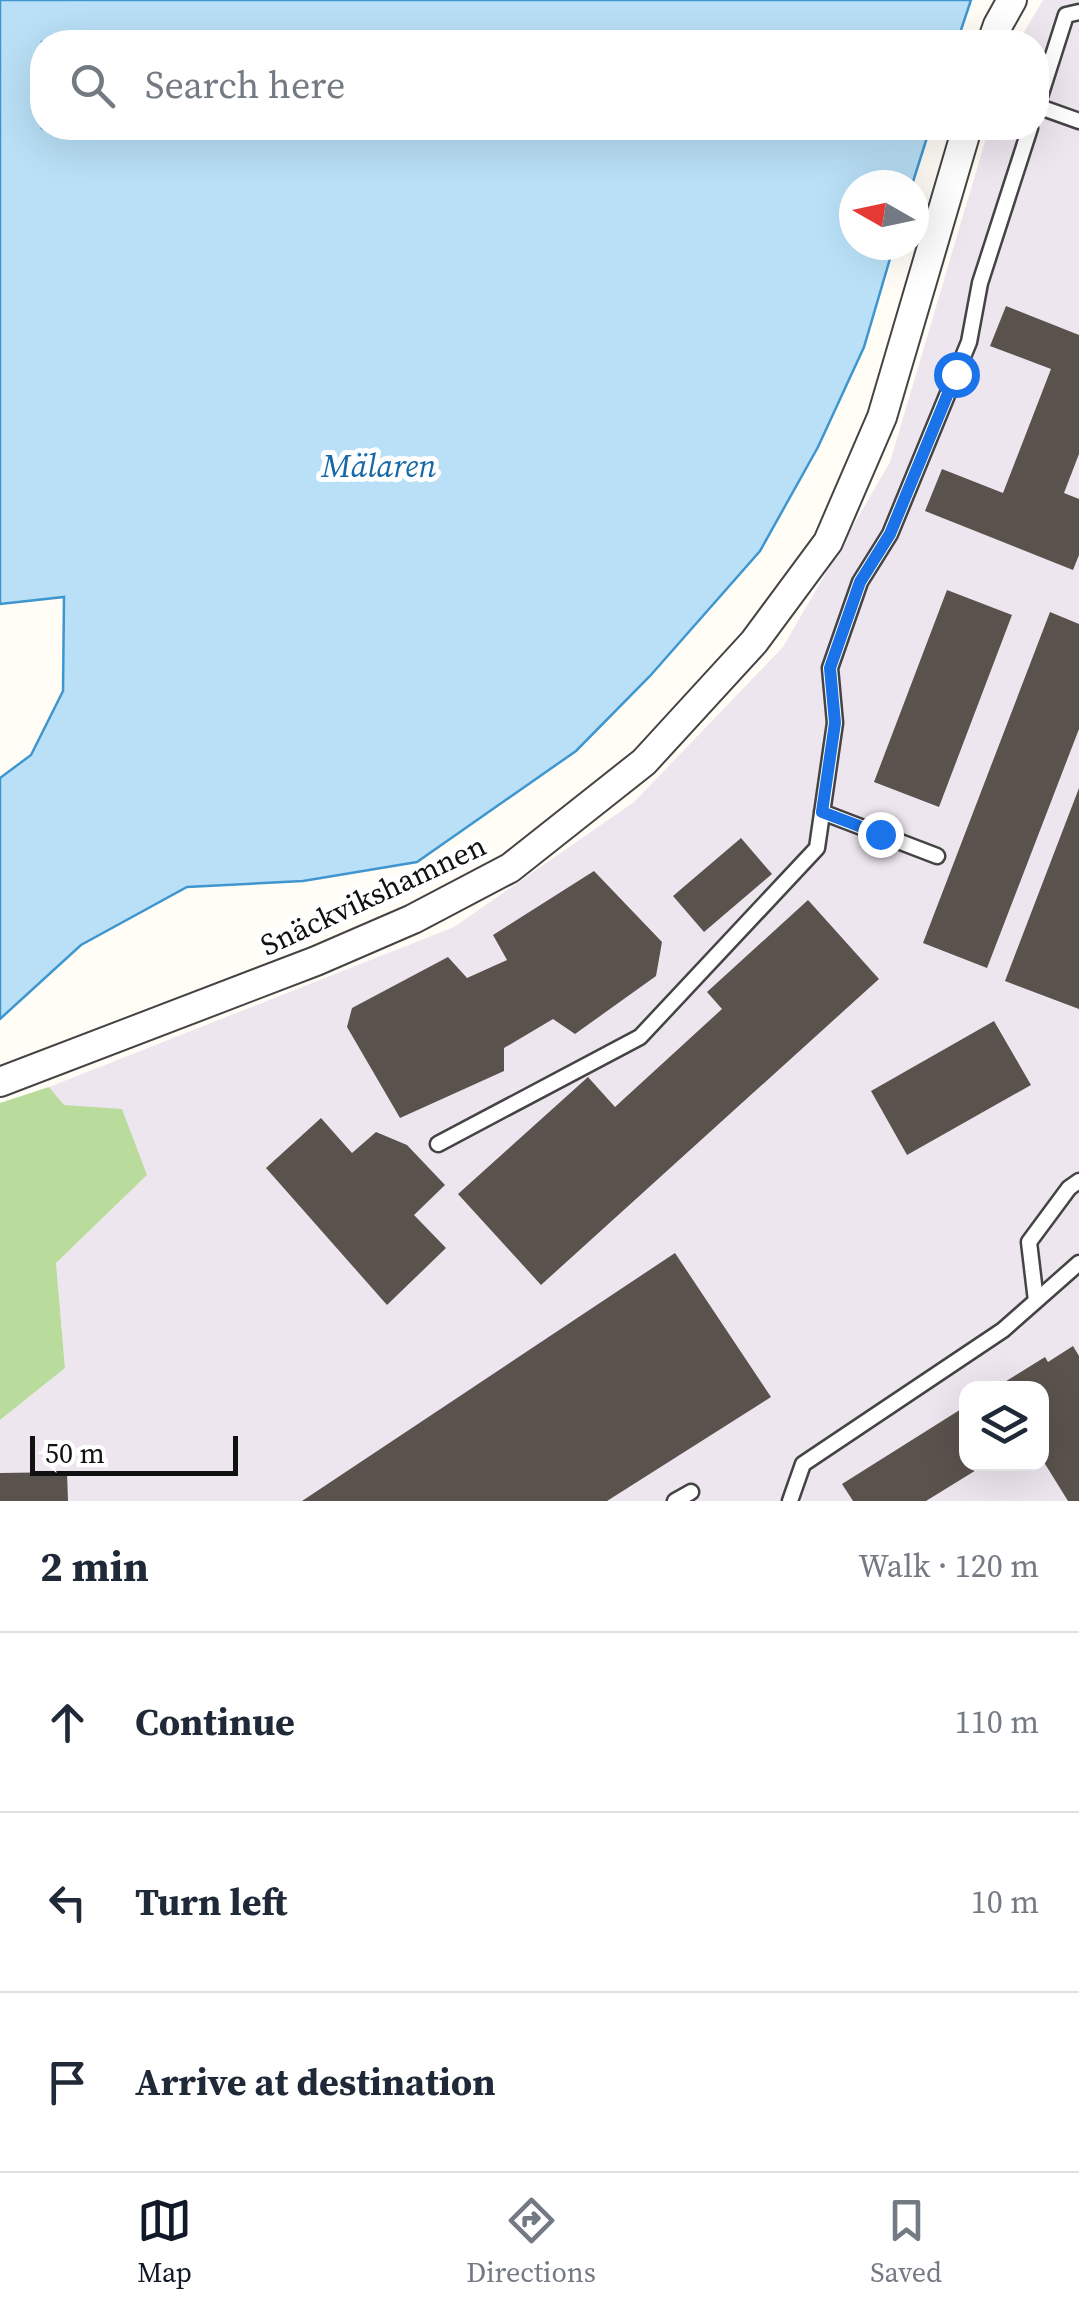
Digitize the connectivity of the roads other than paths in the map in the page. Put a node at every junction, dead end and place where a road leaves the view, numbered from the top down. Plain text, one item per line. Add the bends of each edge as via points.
1 (1012, 0) edge
2 (1079, 12) edge
3 (996, 30) edge
4 (1049, 69) edge
5 (1049, 111) edge
6 (1079, 122) edge
7 (963, 140) edge
8 (1026, 140) edge
9 (822, 812) junction
10 (937, 856) dead end
11 (0, 1082) edge
12 (438, 1144) dead end
13 (1079, 1181) edge
14 (1079, 1263) edge
15 (1036, 1301) junction
16 (690, 1492) dead end
17 (675, 1501) edge
18 (790, 1501) edge

1 - 3 street
2 - 4 lane via 1066,15
5 - 6 lane
7 - 11 street, Snäckvikshamnen via 882,417 828,542 754,642 644,762 510,868 413,920
8 - 9 lane via 980,283 969,342 890,534 860,582 830,668 835,723
9 - 10 lane
9 - 12 lane via 817,848 640,1036
13 - 15 lane via 1029,1242
14 - 15 lane
15 - 18 lane via 802,1464
16 - 17 lane

